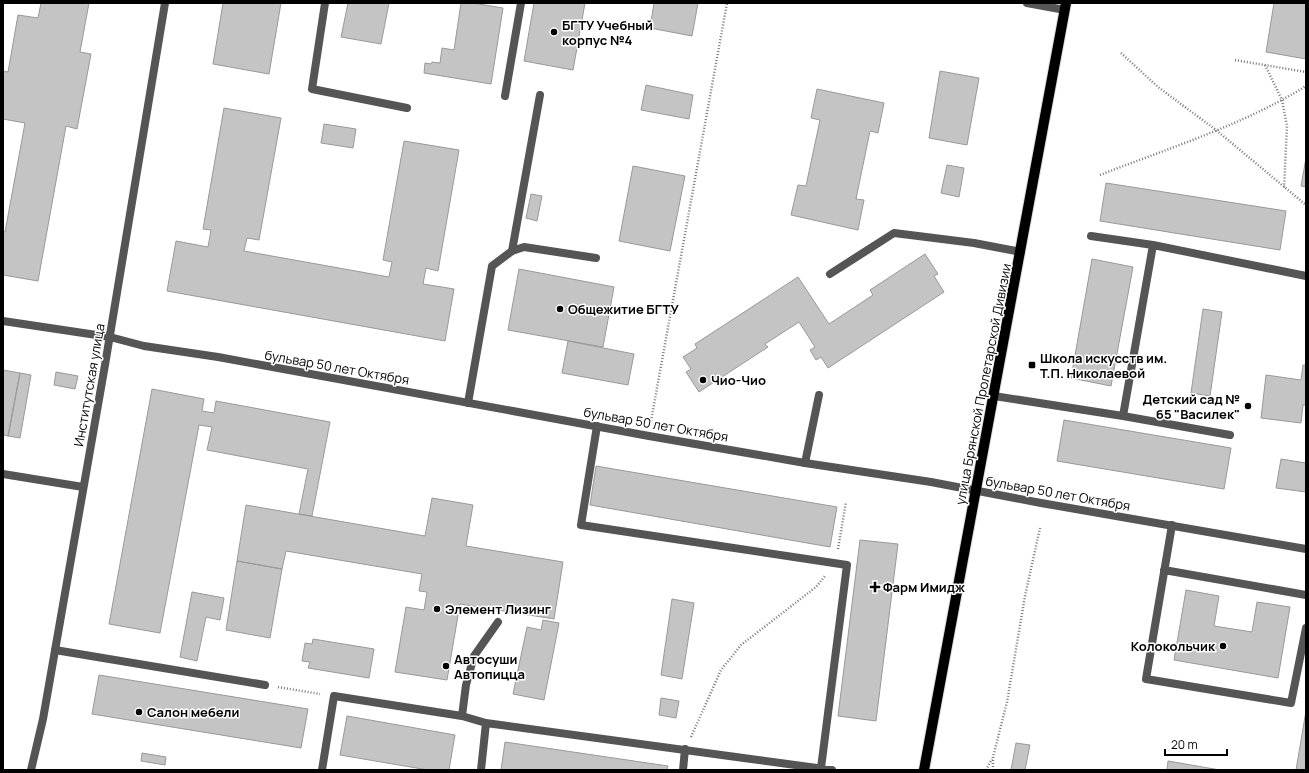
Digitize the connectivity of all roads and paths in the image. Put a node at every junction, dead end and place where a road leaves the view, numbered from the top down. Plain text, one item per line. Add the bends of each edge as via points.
1 (165, 3) edge
2 (326, 3) edge
3 (521, 3) edge
4 (727, 3) edge
5 (1027, 3) edge
6 (1065, 6) edge
7 (1122, 53) dead end
8 (1235, 60) dead end
9 (1265, 65) junction
10 (1306, 72) edge
11 (1306, 86) edge
12 (540, 95) dead end
13 (505, 96) dead end
14 (1282, 100) junction
15 (407, 108) dead end
16 (1216, 130) junction
17 (1100, 175) dead end
18 (1284, 188) junction
19 (1306, 205) edge
20 (1091, 236) dead end
21 (1153, 246) junction
22 (512, 251) junction
23 (1021, 252) junction
24 (596, 258) dead end
25 (830, 274) dead end
26 (1306, 276) edge
27 (3, 321) edge
28 (110, 337) junction
29 (819, 395) dead end
30 (994, 396) junction
31 (468, 404) junction
32 (1123, 416) junction
33 (597, 426) junction
34 (1230, 435) dead end
35 (649, 436) junction
36 (805, 463) junction
37 (3, 474) edge
38 (84, 487) junction
39 (976, 491) junction
40 (846, 502) dead end
41 (1172, 525) junction
42 (1040, 528) dead end
43 (1306, 549) edge
44 (835, 563) junction
45 (1164, 570) junction
46 (1306, 595) edge
47 (498, 622) dead end
48 (1306, 628) edge
49 (55, 650) junction
50 (265, 685) joint
51 (334, 696) junction
52 (462, 716) junction
53 (486, 723) junction
54 (685, 749) junction
55 (993, 757) junction
56 (821, 768) junction
57 (31, 770) edge
58 (322, 770) edge
59 (481, 770) edge
60 (683, 770) edge
61 (832, 770) edge
62 (924, 770) edge
63 (986, 770) edge
64 (992, 770) edge

1 - 28 street, Институтская улица
2 - 15 street via 312,88
3 - 13 street
4 - 35 path
5 - 6 street
6 - 23 main road, улица Брянской Пролетарской Дивизии
7 - 16 path via 1158,87
8 - 9 path
9 - 10 path
9 - 14 path
11 - 14 path
12 - 22 street
14 - 16 path
14 - 18 path via 1286,126
16 - 17 path
16 - 18 path
18 - 19 path
20 - 21 street
21 - 26 street
21 - 32 street
22 - 24 street via 524,247
22 - 31 street via 492,266
23 - 25 street via 974,242 894,233
23 - 30 main road, улица Брянской Пролетарской Дивизии
27 - 28 street, бульвар 50 лет Октября
28 - 31 street, бульвар 50 лет Октября via 144,346 218,357
28 - 38 street, Институтская улица
29 - 36 street
30 - 32 street
30 - 39 main road, улица Брянской Пролетарской Дивизии
31 - 33 street, бульвар 50 лет Октября
32 - 34 street
33 - 35 street, бульвар 50 лет Октября
33 - 44 street via 582,525
35 - 36 street, бульвар 50 лет Октября
36 - 39 street, бульвар 50 лет Октября
37 - 38 street
38 - 49 street, Институтская улица
39 - 41 street, бульвар 50 лет Октября
39 - 62 main road, улица Брянской Пролетарской Дивизии
40 - 44 path
41 - 43 street, бульвар 50 лет Октября
41 - 45 street
42 - 55 path via 1025,596 1007,702
44 - 54 path via 816,586 741,645 721,670
44 - 56 street via 847,565
45 - 46 street
45 - 48 street via 1146,678 1291,703
47 - 52 street via 474,656 466,685
49 - 50 street
49 - 57 street, Институтская улица
50 - 51 path
51 - 52 street
51 - 58 street
52 - 53 street
53 - 54 street
53 - 59 street
54 - 56 street
54 - 60 street
55 - 63 path
55 - 64 path
56 - 61 street

